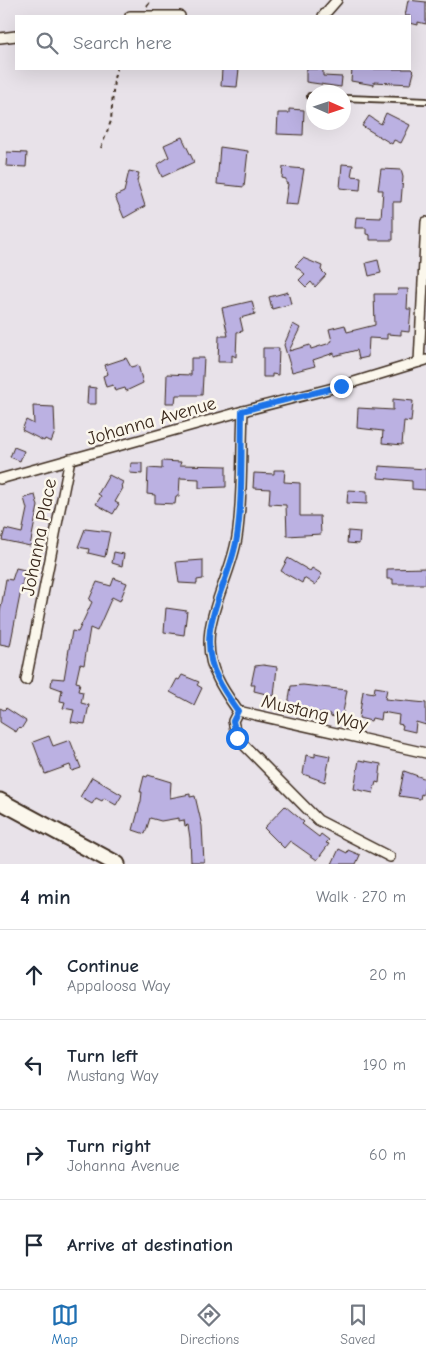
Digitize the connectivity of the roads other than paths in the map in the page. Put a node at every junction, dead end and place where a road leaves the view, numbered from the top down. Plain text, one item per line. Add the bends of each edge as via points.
1 (337, 0) edge
2 (324, 15) edge
3 (15, 36) edge
4 (0, 38) edge
5 (351, 98) edge
6 (426, 101) edge
7 (426, 222) edge
8 (423, 361) edge
9 (242, 411) junction
10 (70, 459) junction
11 (0, 479) edge
12 (26, 680) dead end
13 (238, 711) junction
14 (426, 753) edge
15 (0, 801) edge
16 (390, 857) dead end
17 (116, 864) edge

1 - 2 street
3 - 4 street
5 - 6 lane
7 - 8 street
8 - 9 street, Johanna Avenue
9 - 10 street, Johanna Avenue
9 - 13 street, Mustang Way via 237,535 208,628 208,647 217,678
10 - 11 street, Johanna Avenue
10 - 12 street, Johanna Place
13 - 14 street, Mustang Way
13 - 16 street via 233,721 237,738 318,820
15 - 17 main road

